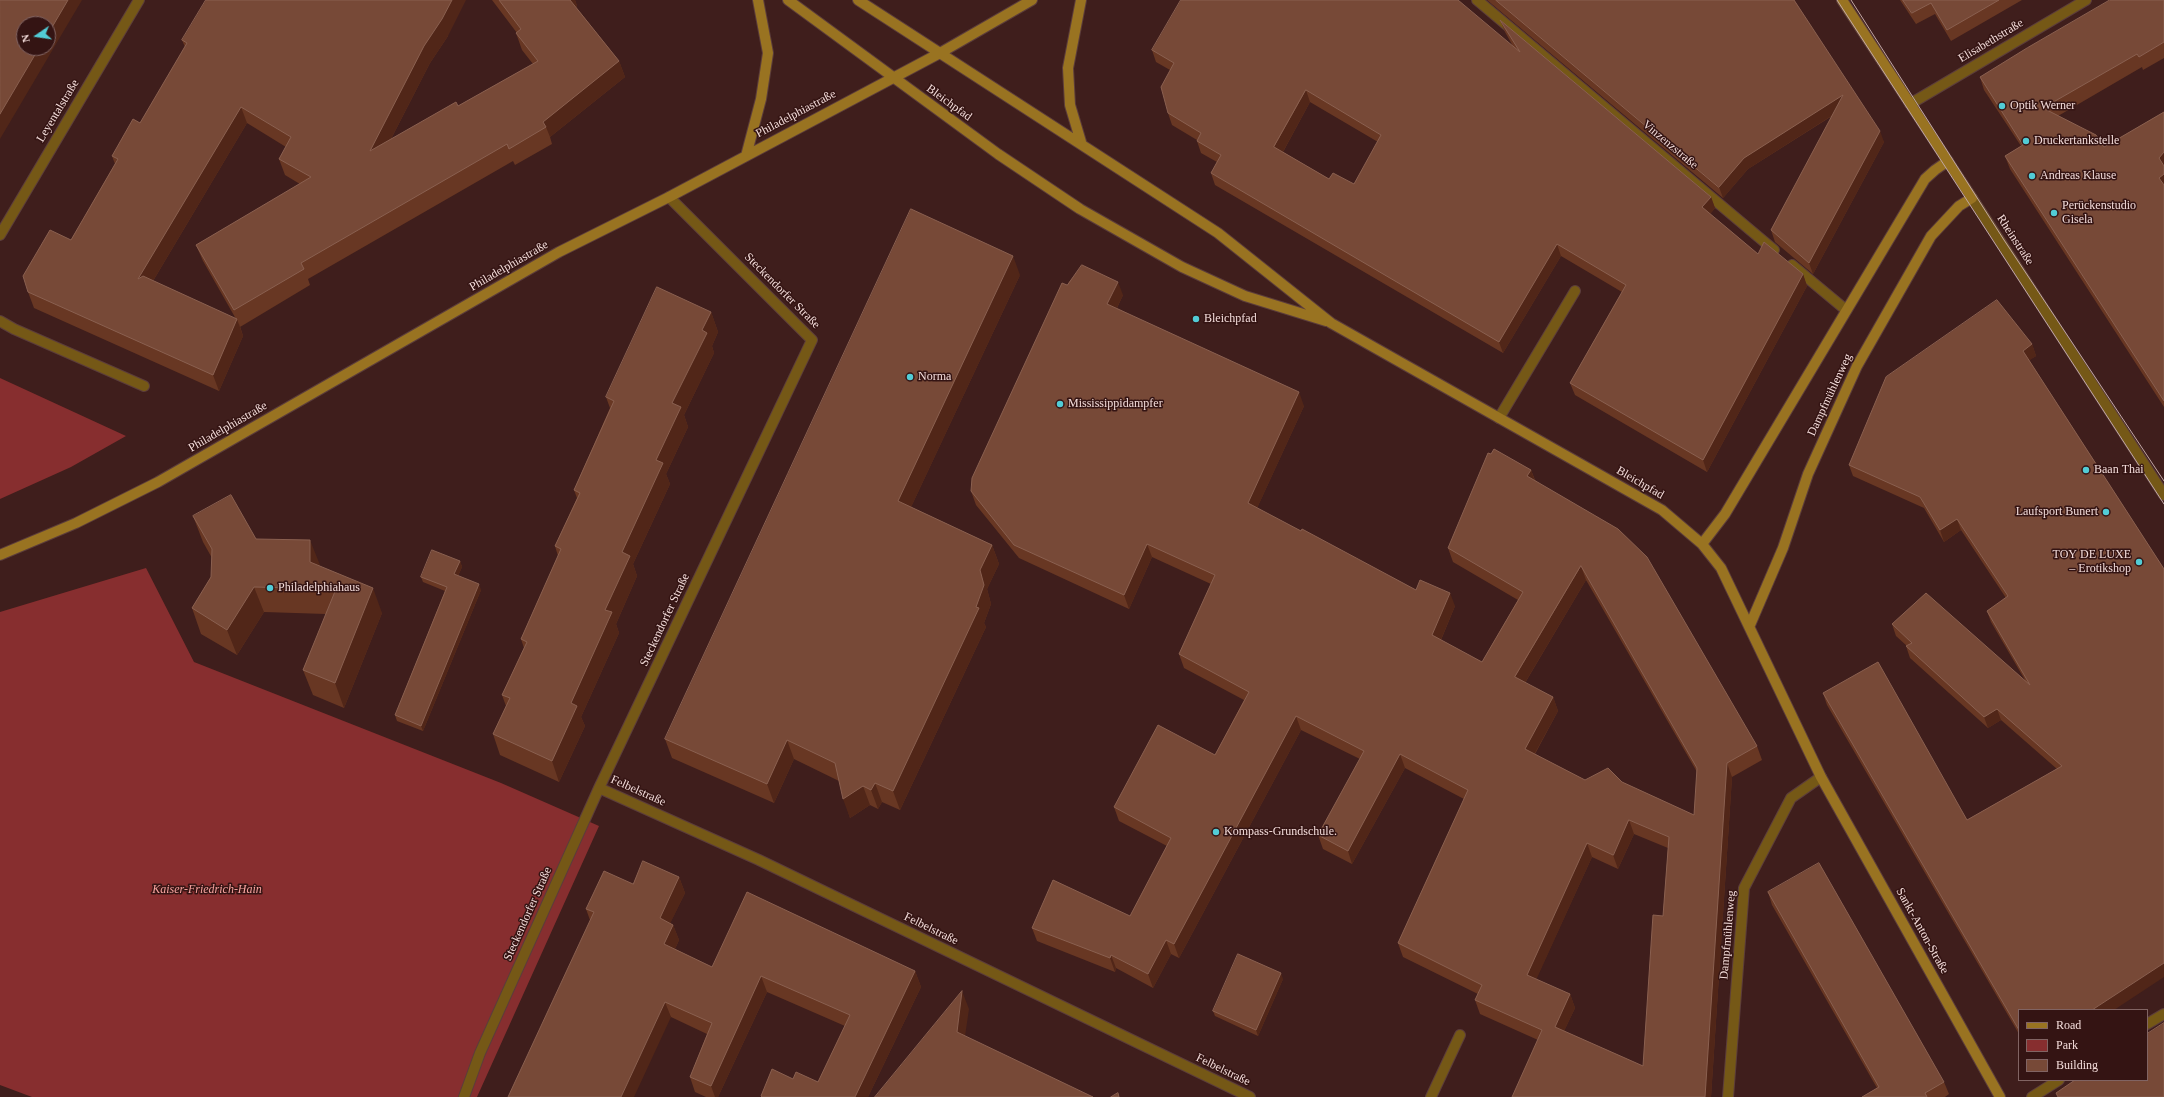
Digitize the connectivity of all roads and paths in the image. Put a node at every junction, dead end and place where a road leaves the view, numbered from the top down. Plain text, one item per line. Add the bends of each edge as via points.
1 (139, 0) edge
2 (758, 0) edge
3 (788, 0) edge
4 (858, 0) edge
5 (1032, 0) edge
6 (1081, 0) edge
7 (1478, 0) edge
8 (1842, 0) edge
9 (2086, 0) edge
10 (940, 53) junction
11 (892, 78) junction
12 (1910, 104) junction
13 (1081, 142) junction
14 (746, 156) junction
15 (1948, 161) junction
16 (669, 198) junction
17 (1972, 198) junction
18 (0, 235) edge
19 (1575, 291) dead end
20 (1846, 310) junction
21 (0, 321) edge
22 (1331, 323) junction
23 (144, 386) dead end
24 (1500, 418) junction
25 (2164, 495) edge
26 (1702, 544) junction
27 (0, 555) edge
28 (1750, 625) junction
29 (1821, 777) junction
30 (599, 788) junction
31 (2164, 1014) edge
32 (2148, 1023) edge
33 (1460, 1035) dead end
34 (2057, 1081) edge
35 (464, 1097) edge
36 (1250, 1097) edge
37 (1431, 1097) edge
38 (1728, 1097) edge
39 (2000, 1097) edge
40 (2032, 1097) edge

1 - 18 street, Leyentalstraße
2 - 14 street via 768,53 761,99
3 - 11 street, Bleichpfad
4 - 10 street, Bleichpfad
5 - 10 street, Philadelphiastraße
6 - 13 street via 1068,68 1070,105
7 - 20 street, Vinzenzstraße
8 - 12 street, Rheinstraße
9 - 12 street, Elisabethstraße
10 - 11 street, Philadelphiastraße
10 - 13 street, Bleichpfad
11 - 14 street, Philadelphiastraße
11 - 22 street, Bleichpfad via 1080,209 1182,267 1245,296
12 - 15 street, Rheinstraße
13 - 22 street, Bleichpfad via 1218,233
14 - 16 street, Philadelphiastraße
15 - 17 street, Rheinstraße
15 - 20 street via 1925,179
16 - 27 street, Philadelphiastraße via 559,252 158,482 76,523
16 - 30 street, Steckendorfer Straße via 812,340
17 - 25 street, Rheinstraße
17 - 28 street, Dampfmühlenweg via 1959,206 1931,236 1857,366 1808,474 1783,548
19 - 24 street
20 - 26 street via 1725,514
21 - 23 street
22 - 24 street, Bleichpfad
24 - 26 street, Bleichpfad via 1662,510
26 - 28 street, Bleichpfad via 1721,568
28 - 29 street, Bleichpfad
29 - 38 street, Dampfmühlenweg via 1792,798 1744,888
29 - 39 street, Sankt-Anton-Straße
30 - 35 street, Steckendorfer Straße via 480,1053
30 - 36 street, Felbelstraße via 759,860
31 - 32 street
33 - 37 street
34 - 40 street

